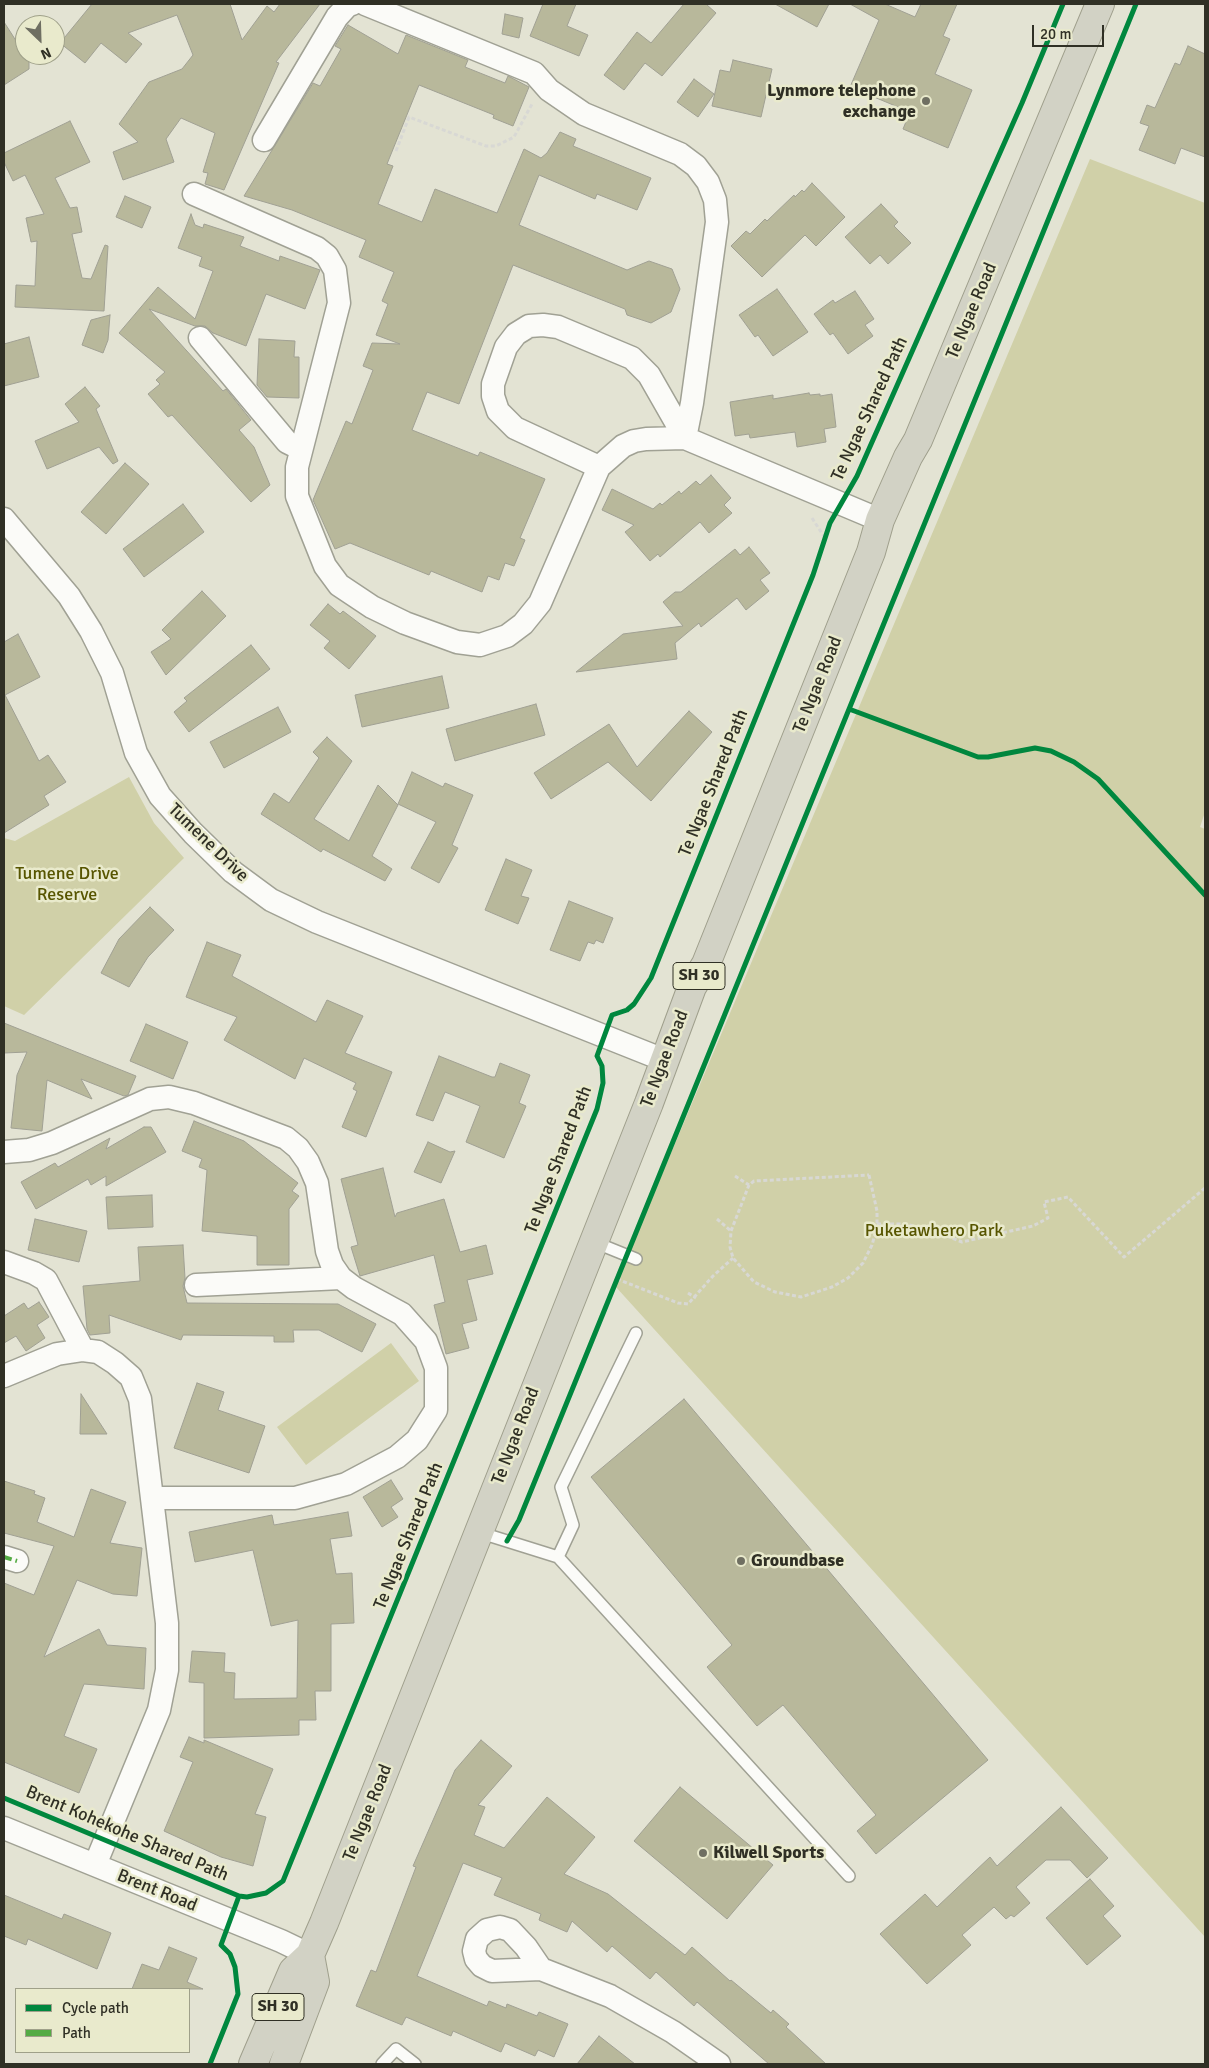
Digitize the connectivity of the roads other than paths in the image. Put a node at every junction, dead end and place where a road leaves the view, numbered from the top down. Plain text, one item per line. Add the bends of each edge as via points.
1 (352, 4) edge
2 (365, 4) edge
3 (1100, 4) edge
4 (264, 140) dead end
5 (194, 194) dead end
6 (200, 338) dead end
7 (685, 438) junction
8 (301, 449) junction
9 (599, 467) junction
10 (4, 519) edge
11 (880, 520) junction
12 (664, 1060) junction
13 (4, 1152) edge
14 (593, 1241) junction
15 (631, 1257) road end
16 (4, 1262) edge
17 (341, 1278) junction
18 (196, 1285) dead end
19 (636, 1333) dead end
20 (84, 1350) junction
21 (4, 1376) edge
22 (152, 1498) junction
23 (478, 1532) junction
24 (558, 1558) junction
25 (4, 1828) edge
26 (95, 1865) junction
27 (849, 1876) dead end
28 (310, 1955) junction
29 (541, 1970) dead end
30 (253, 2064) edge
31 (284, 2064) edge
32 (382, 2064) edge
33 (415, 2064) edge
34 (719, 2064) edge

1 - 4 street via 337,17
2 - 7 street via 534,73 584,114 680,154 696,166 708,182 715,200 717,222
3 - 11 highway, Te Ngae Road / SH 30 via 918,440
5 - 8 street via 318,248 335,270 339,304
6 - 8 street via 287,442
7 - 9 street via 634,442 623,446
7 - 9 street via 649,375 632,358 558,327 529,326 516,334 506,347 493,384 498,410 515,428
7 - 11 street
8 - 9 street via 296,496 317,550 339,585 372,607 406,623 457,642 480,645 507,636 523,624 540,603
10 - 12 street, Tumene Drive via 69,596 91,631 112,673 136,753 160,796 233,872 272,900 317,922
11 - 12 highway, Te Ngae Road / SH 30 via 872,552
12 - 14 highway, Te Ngae Road / SH 30
13 - 17 street via 29,1150 52,1143 150,1099 169,1097 194,1103 286,1138 298,1148 317,1183 328,1251
14 - 15 lane
14 - 23 highway, Te Ngae Road / SH 30
16 - 20 street via 46,1280
17 - 18 street
17 - 22 street via 402,1314 426,1341 436,1368 436,1410 418,1440 397,1457 346,1484 310,1495 295,1498
19 - 24 lane via 561,1487 574,1525
20 - 21 street via 57,1354
20 - 22 street via 98,1352 131,1377 140,1399
22 - 26 street via 166,1623 167,1670 159,1710
23 - 24 lane
23 - 28 highway, Te Ngae Road / SH 30
24 - 27 lane
25 - 26 street, Brent Road
26 - 28 street, Brent Road
28 - 30 highway, Te Ngae Road / SH 30 via 293,1971
28 - 31 highway, SH 30 via 315,1982
29 - 34 street via 610,1996 673,2032
32 - 33 lane via 396,2049

